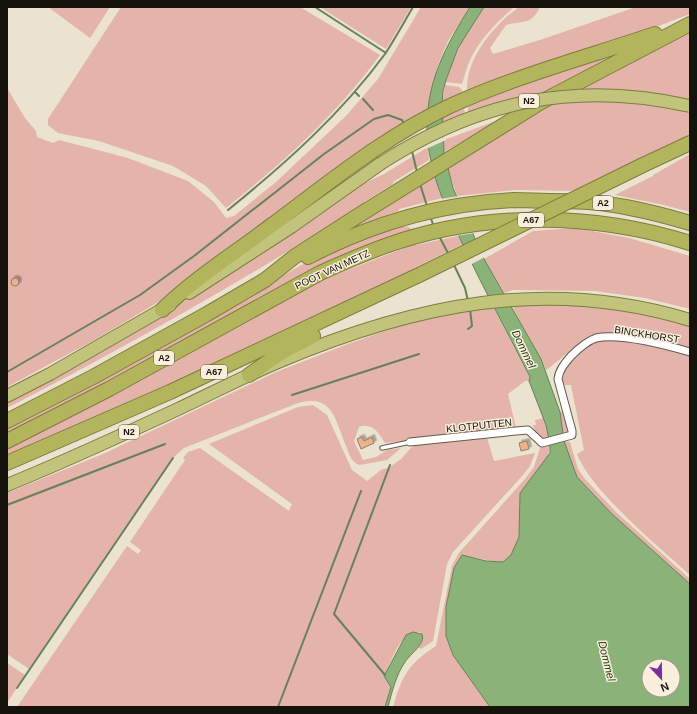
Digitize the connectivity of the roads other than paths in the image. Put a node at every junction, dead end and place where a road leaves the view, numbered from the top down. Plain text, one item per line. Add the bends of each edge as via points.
1 (690, 24) edge
2 (690, 106) edge
3 (690, 143) edge
4 (690, 222) edge
5 (690, 243) edge
6 (419, 275) junction
7 (265, 280) junction
8 (162, 310) junction
9 (690, 320) edge
10 (690, 352) edge
11 (249, 375) junction
12 (7, 396) edge
13 (7, 421) edge
14 (570, 436) joint
15 (7, 441) edge
16 (410, 442) joint
17 (382, 448) dead end
18 (7, 463) edge
19 (7, 485) edge

1 - 7 highway via 575,83 492,132 294,257
1 - 8 highway via 529,75 434,114 388,140 331,179 183,290
2 - 8 highway, N2, bridge via 603,95 568,96 526,102 478,114 406,147 291,227
3 - 6 highway, A67, bridge
4 - 7 highway, POOT VAN METZ / A2 via 583,201 514,200 457,207 406,218 336,243
5 - 15 highway, POOT VAN METZ / A2 via 604,223 566,219 461,227 415,236 320,273 109,389
6 - 11 highway, N2 via 391,294 282,352
6 - 18 highway, A67 via 170,392
7 - 13 highway, A2 via 151,346
8 - 12 highway, N2
9 - 11 highway, N2 via 616,302 575,299 520,299 439,309 386,322
10 - 14 street, BINCKHORST via 650,342 614,337 595,339 578,350 565,362 558,379
11 - 19 highway, N2
14 - 16 street, KLOTPUTTEN via 542,443 528,430
16 - 17 lane, KLOTPUTTEN

